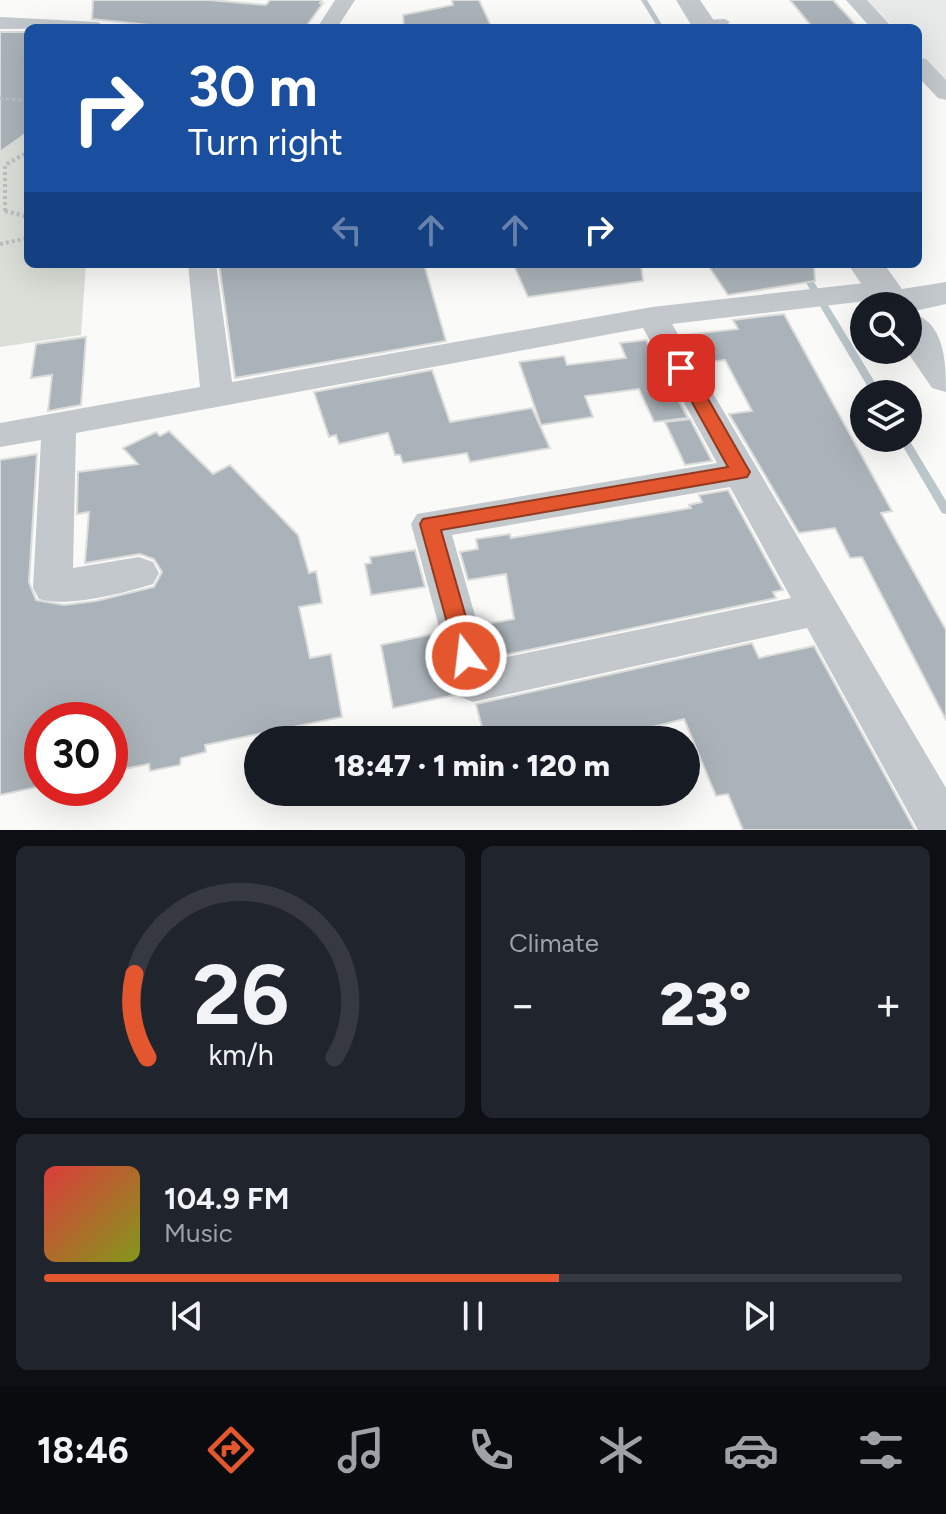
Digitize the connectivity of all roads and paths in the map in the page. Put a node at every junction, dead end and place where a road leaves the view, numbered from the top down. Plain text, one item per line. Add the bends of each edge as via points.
1 (97, 0) edge
2 (345, 0) edge
3 (688, 0) edge
4 (856, 0) edge
5 (0, 23) edge
6 (24, 24) edge
7 (100, 24) edge
8 (330, 24) edge
9 (712, 24) edge
10 (879, 24) edge
11 (922, 68) edge
12 (946, 93) edge
13 (0, 98) edge
14 (24, 101) edge
15 (24, 154) edge
16 (3, 165) edge
17 (3, 213) edge
18 (24, 216) edge
19 (24, 239) edge
20 (0, 244) edge
21 (202, 268) edge
22 (946, 293) edge
23 (922, 294) edge
24 (850, 297) edge
25 (652, 317) junction
26 (922, 347) edge
27 (946, 378) edge
28 (218, 398) junction
29 (59, 425) junction
30 (0, 435) edge
31 (740, 472) junction
32 (139, 573) dead end
33 (818, 609) junction
34 (944, 830) edge

1 - 7 street
2 - 8 street
3 - 9 street
4 - 10 street
5 - 6 street
11 - 12 street
13 - 14 path
15 - 16 path
16 - 17 path
17 - 18 path
19 - 20 path
21 - 28 street
22 - 23 street
24 - 25 street
25 - 28 street
25 - 31 street
26 - 27 street
28 - 29 street
29 - 30 street
29 - 32 street via 53,588
31 - 33 street
31 - 33 street via 430,524 473,683
33 - 34 street

